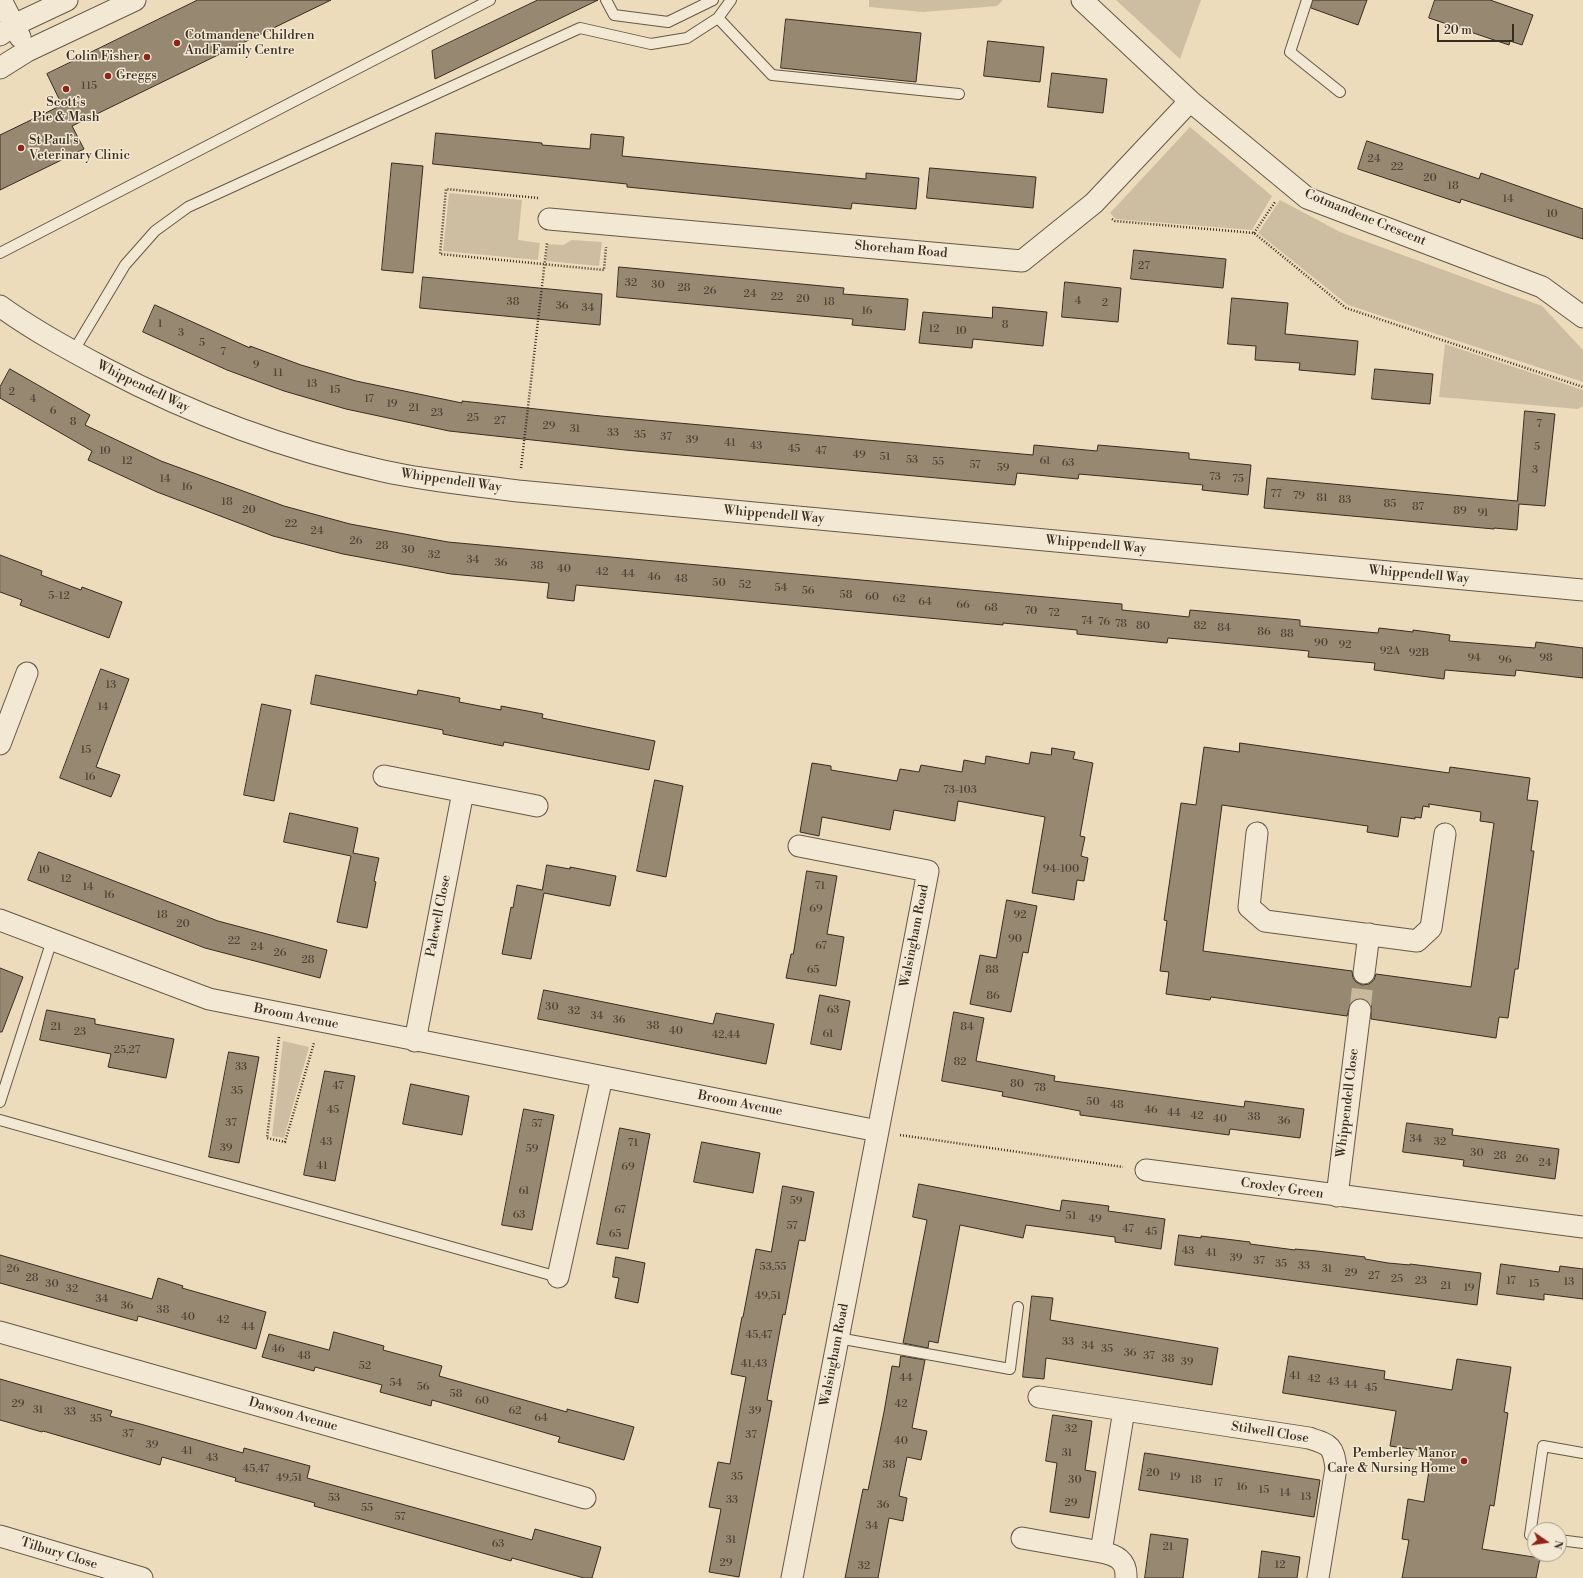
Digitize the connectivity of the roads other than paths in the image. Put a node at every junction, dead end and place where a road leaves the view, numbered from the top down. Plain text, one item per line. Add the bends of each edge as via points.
1 (1, 0) edge
2 (67, 0) edge
3 (135, 0) edge
4 (490, 0) edge
5 (606, 0) edge
6 (713, 0) edge
7 (731, 0) edge
8 (1082, 0) edge
9 (1307, 0) edge
10 (718, 18) junction
11 (7, 30) edge
12 (27, 51) junction
13 (0, 68) edge
14 (1340, 92) dead end
15 (958, 94) dead end
16 (1190, 101) junction
17 (549, 219) road end
18 (0, 252) edge
19 (0, 306) edge
20 (1583, 317) edge
21 (74, 352) junction
22 (1583, 590) edge
23 (27, 673) dead end
24 (0, 744) edge
25 (384, 776) dead end
26 (463, 792) junction
27 (537, 806) dead end
28 (1258, 833) dead end
29 (1445, 834) dead end
30 (798, 846) dead end
31 (0, 920) edge
32 (1369, 934) junction
33 (52, 940) junction
34 (1364, 973) tunnel mouth
35 (1360, 1010) tunnel mouth
36 (415, 1041) junction
37 (602, 1077) junction
38 (0, 1102) edge
39 (0, 1120) edge
40 (878, 1131) junction
41 (1146, 1170) road end
42 (1337, 1196) junction
43 (1583, 1228) edge
44 (558, 1276) joint
45 (1018, 1307) dead end
46 (0, 1332) edge
47 (838, 1338) junction
48 (1039, 1397) dead end
49 (1124, 1410) junction
50 (1583, 1452) edge
51 (585, 1498) dead end
52 (1532, 1522) edge
53 (0, 1536) edge
54 (1022, 1538) dead end
55 (1567, 1541) edge
56 (1583, 1543) edge
57 (1101, 1552) junction
58 (142, 1578) edge
59 (792, 1578) edge
60 (1126, 1578) edge
61 (1318, 1578) edge

1 - 11 street
2 - 11 street
3 - 12 street
4 - 18 lane
5 - 6 lane via 614,16 668,22
7 - 10 lane
8 - 16 street, Cotmandene Crescent
9 - 14 lane via 1290,52
10 - 15 lane via 772,76
10 - 21 lane via 687,38 651,44 580,28 188,207 155,231 125,266
11 - 12 street
12 - 13 street
16 - 17 street, Shoreham Road via 1094,203 1022,261
16 - 20 street, Cotmandene Crescent via 1307,198 1542,287
19 - 21 street, Whippendell Way via 28,326
21 - 22 street, Whippendell Way via 144,389 259,437 384,471 449,483
23 - 24 street
25 - 26 street
26 - 27 street
26 - 36 street, Palewell Close
28 - 32 street via 1249,907 1265,921
29 - 32 street via 1431,928 1417,941
30 - 40 street, Walsingham Road via 928,871
31 - 33 street, Broom Avenue
32 - 34 street
33 - 36 street, Broom Avenue via 209,999
33 - 38 lane
35 - 42 street, Whippendell Close
36 - 37 street, Broom Avenue
37 - 40 street, Broom Avenue
37 - 44 street
39 - 44 lane
40 - 47 street, Walsingham Road
41 - 42 street, Croxley Green
42 - 43 street, Croxley Green
45 - 47 lane via 1010,1369
46 - 51 street, Dawson Avenue
47 - 59 street, Walsingham Road
48 - 49 street, Stilwell Close
49 - 57 street
49 - 61 street, Stilwell Close via 1308,1438 1325,1444 1334,1452 1336,1468
50 - 52 lane via 1543,1446
53 - 58 street, Tilbury Close
54 - 57 street
55 - 56 lane
57 - 60 street via 1114,1554 1124,1563

